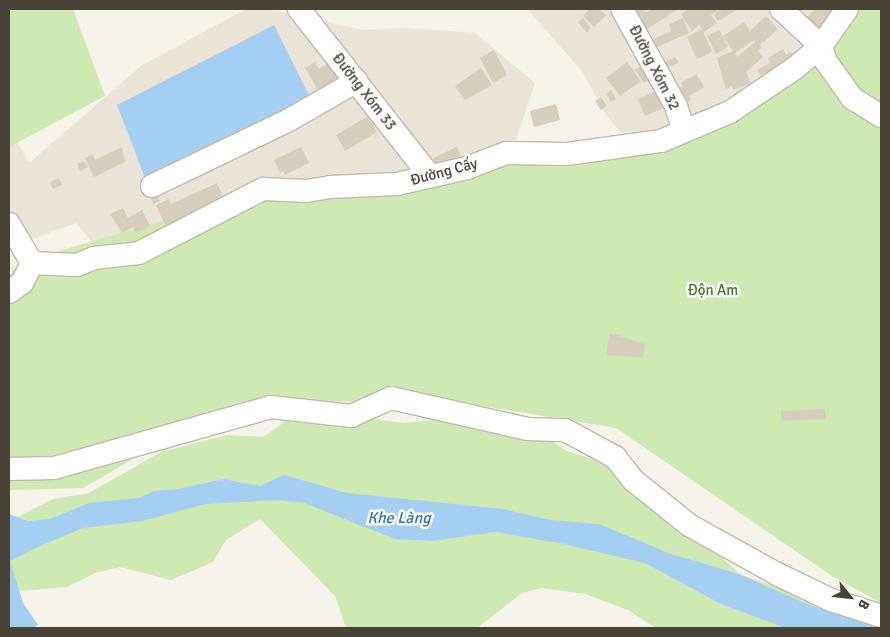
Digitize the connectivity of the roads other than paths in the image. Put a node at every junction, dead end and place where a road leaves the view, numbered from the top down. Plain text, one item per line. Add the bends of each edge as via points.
1 (299, 9) edge
2 (622, 9) edge
3 (781, 9) edge
4 (847, 9) edge
5 (821, 46) junction
6 (357, 81) junction
7 (881, 116) edge
8 (684, 130) junction
9 (429, 175) junction
10 (152, 186) dead end
11 (9, 224) edge
12 (26, 254) junction
13 (9, 292) edge
14 (9, 469) edge
15 (881, 616) edge

1 - 6 street, Đường Xóm 33
2 - 8 street, Đường Xóm 32 via 676,106
3 - 5 street
4 - 5 street, Đường Cấy
5 - 7 street via 826,60 836,70 852,98
5 - 8 street, Đường Cấy via 730,112
6 - 9 street, Đường Xóm 33
6 - 10 street via 275,128
8 - 9 street, Đường Cấy via 661,141 567,154 506,153 467,168
9 - 12 street, Đường Cấy via 397,184 306,191 263,189 139,253 94,258 77,266
11 - 12 street
12 - 13 street via 22,283
14 - 15 street via 54,468 271,407 351,416 391,398 528,429 565,430 615,457 633,480 689,525 831,600

